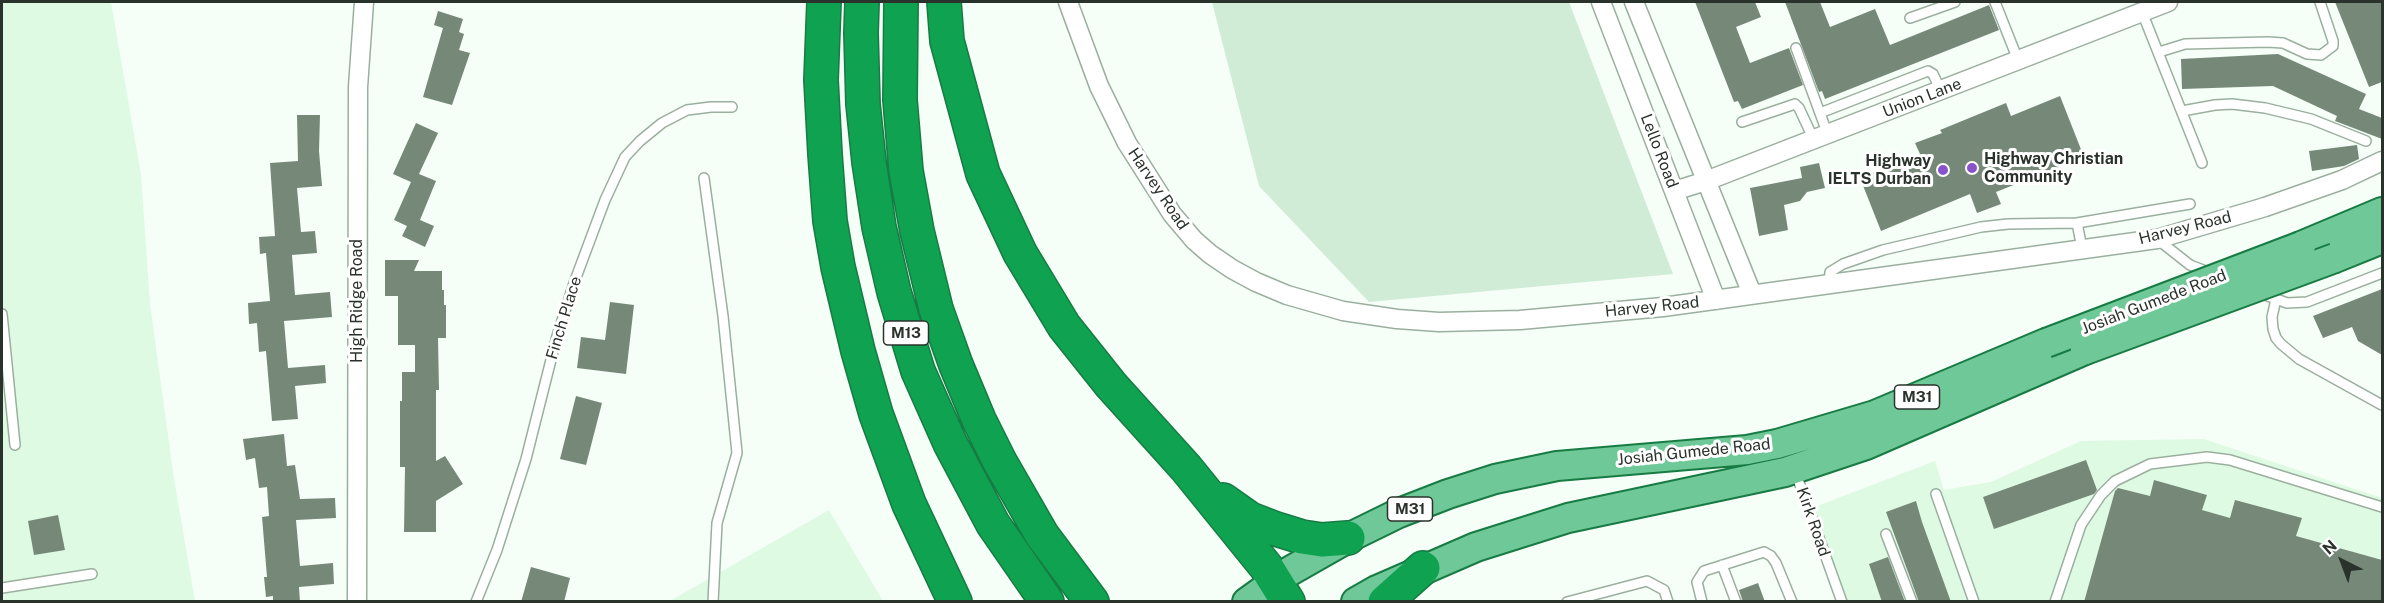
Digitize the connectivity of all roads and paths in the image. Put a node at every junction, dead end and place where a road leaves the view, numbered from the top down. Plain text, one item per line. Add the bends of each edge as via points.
1 (364, 2) edge
2 (824, 2) edge
3 (862, 2) edge
4 (901, 2) edge
5 (944, 2) edge
6 (1068, 2) edge
7 (1601, 2) edge
8 (1634, 2) edge
9 (1955, 2) edge
10 (1995, 2) edge
11 (2168, 2) edge
12 (2320, 2) edge
13 (2142, 12) junction
14 (1910, 18) dead end
15 (1796, 48) dead end
16 (2159, 52) junction
17 (2018, 60) junction
18 (1941, 91) junction
19 (732, 107) dead end
20 (2182, 111) junction
21 (1820, 113) junction
22 (1742, 122) dead end
23 (1821, 137) junction
24 (2366, 141) dead end
25 (2382, 161) edge
26 (2202, 163) dead end
27 (704, 178) dead end
28 (1707, 181) junction
29 (1674, 191) junction
30 (2190, 204) dead end
31 (2382, 212) edge
32 (2077, 223) junction
33 (2157, 239) junction
34 (2382, 239) edge
35 (2082, 248) junction
36 (2382, 273) edge
37 (1829, 285) junction
38 (1752, 294) junction
39 (2276, 299) junction
40 (1716, 300) junction
41 (2, 314) edge
42 (2382, 405) edge
43 (15, 445) dead end
44 (1790, 455) junction
45 (1186, 468) junction
46 (1936, 494) dead end
47 (2382, 507) edge
48 (1886, 534) dead end
49 (1348, 538) junction
50 (1722, 565) junction
51 (1423, 568) junction
52 (92, 574) dead end
53 (2, 588) edge
54 (1282, 591) edge
55 (357, 602) edge
56 (476, 602) edge
57 (713, 602) edge
58 (954, 602) edge
59 (1047, 602) edge
60 (1092, 602) edge
61 (1246, 602) edge
62 (1356, 602) edge
63 (1385, 602) edge
64 (1567, 602) edge
65 (1668, 602) edge
66 (1702, 602) edge
67 (1736, 602) edge
68 (1792, 602) edge
69 (1842, 602) edge
70 (1912, 602) edge
71 (1974, 602) edge
72 (2055, 602) edge

1 - 55 street, High Ridge Road via 358,87
2 - 58 highway via 821,80 830,221 838,267 876,414 909,504
3 - 59 highway, M13 via 863,104 869,162 894,292 918,371 993,524
4 - 60 highway, M13 via 900,100 906,171 936,309 969,398 1000,462 1042,535
5 - 45 highway via 947,41 983,174 1020,253 1064,327
6 - 40 street, Harvey Road via 1099,86 1127,143 1172,214 1210,254 1256,282 1343,311 1439,322 1520,320
7 - 29 street, Lello Road
8 - 28 street, Lello Road
9 - 14 lane
10 - 17 lane
11 - 13 street, Union Lane
12 - 16 lane via 2333,41 2333,46 2321,55 2268,42 2186,44
13 - 16 lane
13 - 17 street, Union Lane
15 - 21 lane
16 - 20 lane
17 - 18 street, Union Lane
18 - 21 lane via 1928,71
18 - 23 street, Union Lane
19 - 56 lane, Finch Place via 687,110 662,123 625,157 574,283 526,459
20 - 24 lane via 2232,104 2265,108 2312,120
20 - 26 lane
21 - 23 lane
22 - 23 lane via 1795,104
23 - 28 street, Union Lane
25 - 33 street, Harvey Road via 2342,180 2265,207
27 - 57 lane via 737,453 717,523
28 - 29 street, Union Lane
28 - 38 street, Lello Road
29 - 40 street, Lello Road
30 - 32 lane
31 - 44 main road, Josiah Gumede Road / M31, bridge via 2046,344
32 - 35 lane
32 - 37 lane via 1990,226 1883,250 1834,268 1829,274
33 - 35 street, Harvey Road
33 - 39 lane via 2190,265
34 - 44 main road, Josiah Gumede Road / M31, bridge via 2085,350 1866,445
35 - 37 street, Harvey Road
36 - 39 lane via 2307,302
37 - 38 street, Harvey Road
38 - 40 street, Harvey Road
39 - 42 lane via 2273,329 2281,344 2299,359
41 - 43 lane
44 - 49 main road, Josiah Gumede Road / M31 via 1747,450 1557,466 1448,494
44 - 51 main road, Josiah Gumede Road / M31 via 1568,518
44 - 69 lane, Kirk Road
45 - 49 highway via 1250,519 1302,537
45 - 54 highway
46 - 71 lane
47 - 72 lane via 2230,460 2207,457 2150,464 2115,481 2101,495 2081,525
48 - 70 lane
49 - 54 main road, Josiah Gumede Road / M31
50 - 66 lane via 1704,571 1698,578
50 - 67 lane
50 - 68 lane via 1767,553 1781,571
51 - 62 main road, Josiah Gumede Road / M31
51 - 63 highway
52 - 53 lane
54 - 61 main road, Josiah Gumede Road
64 - 65 lane via 1647,581 1664,590

